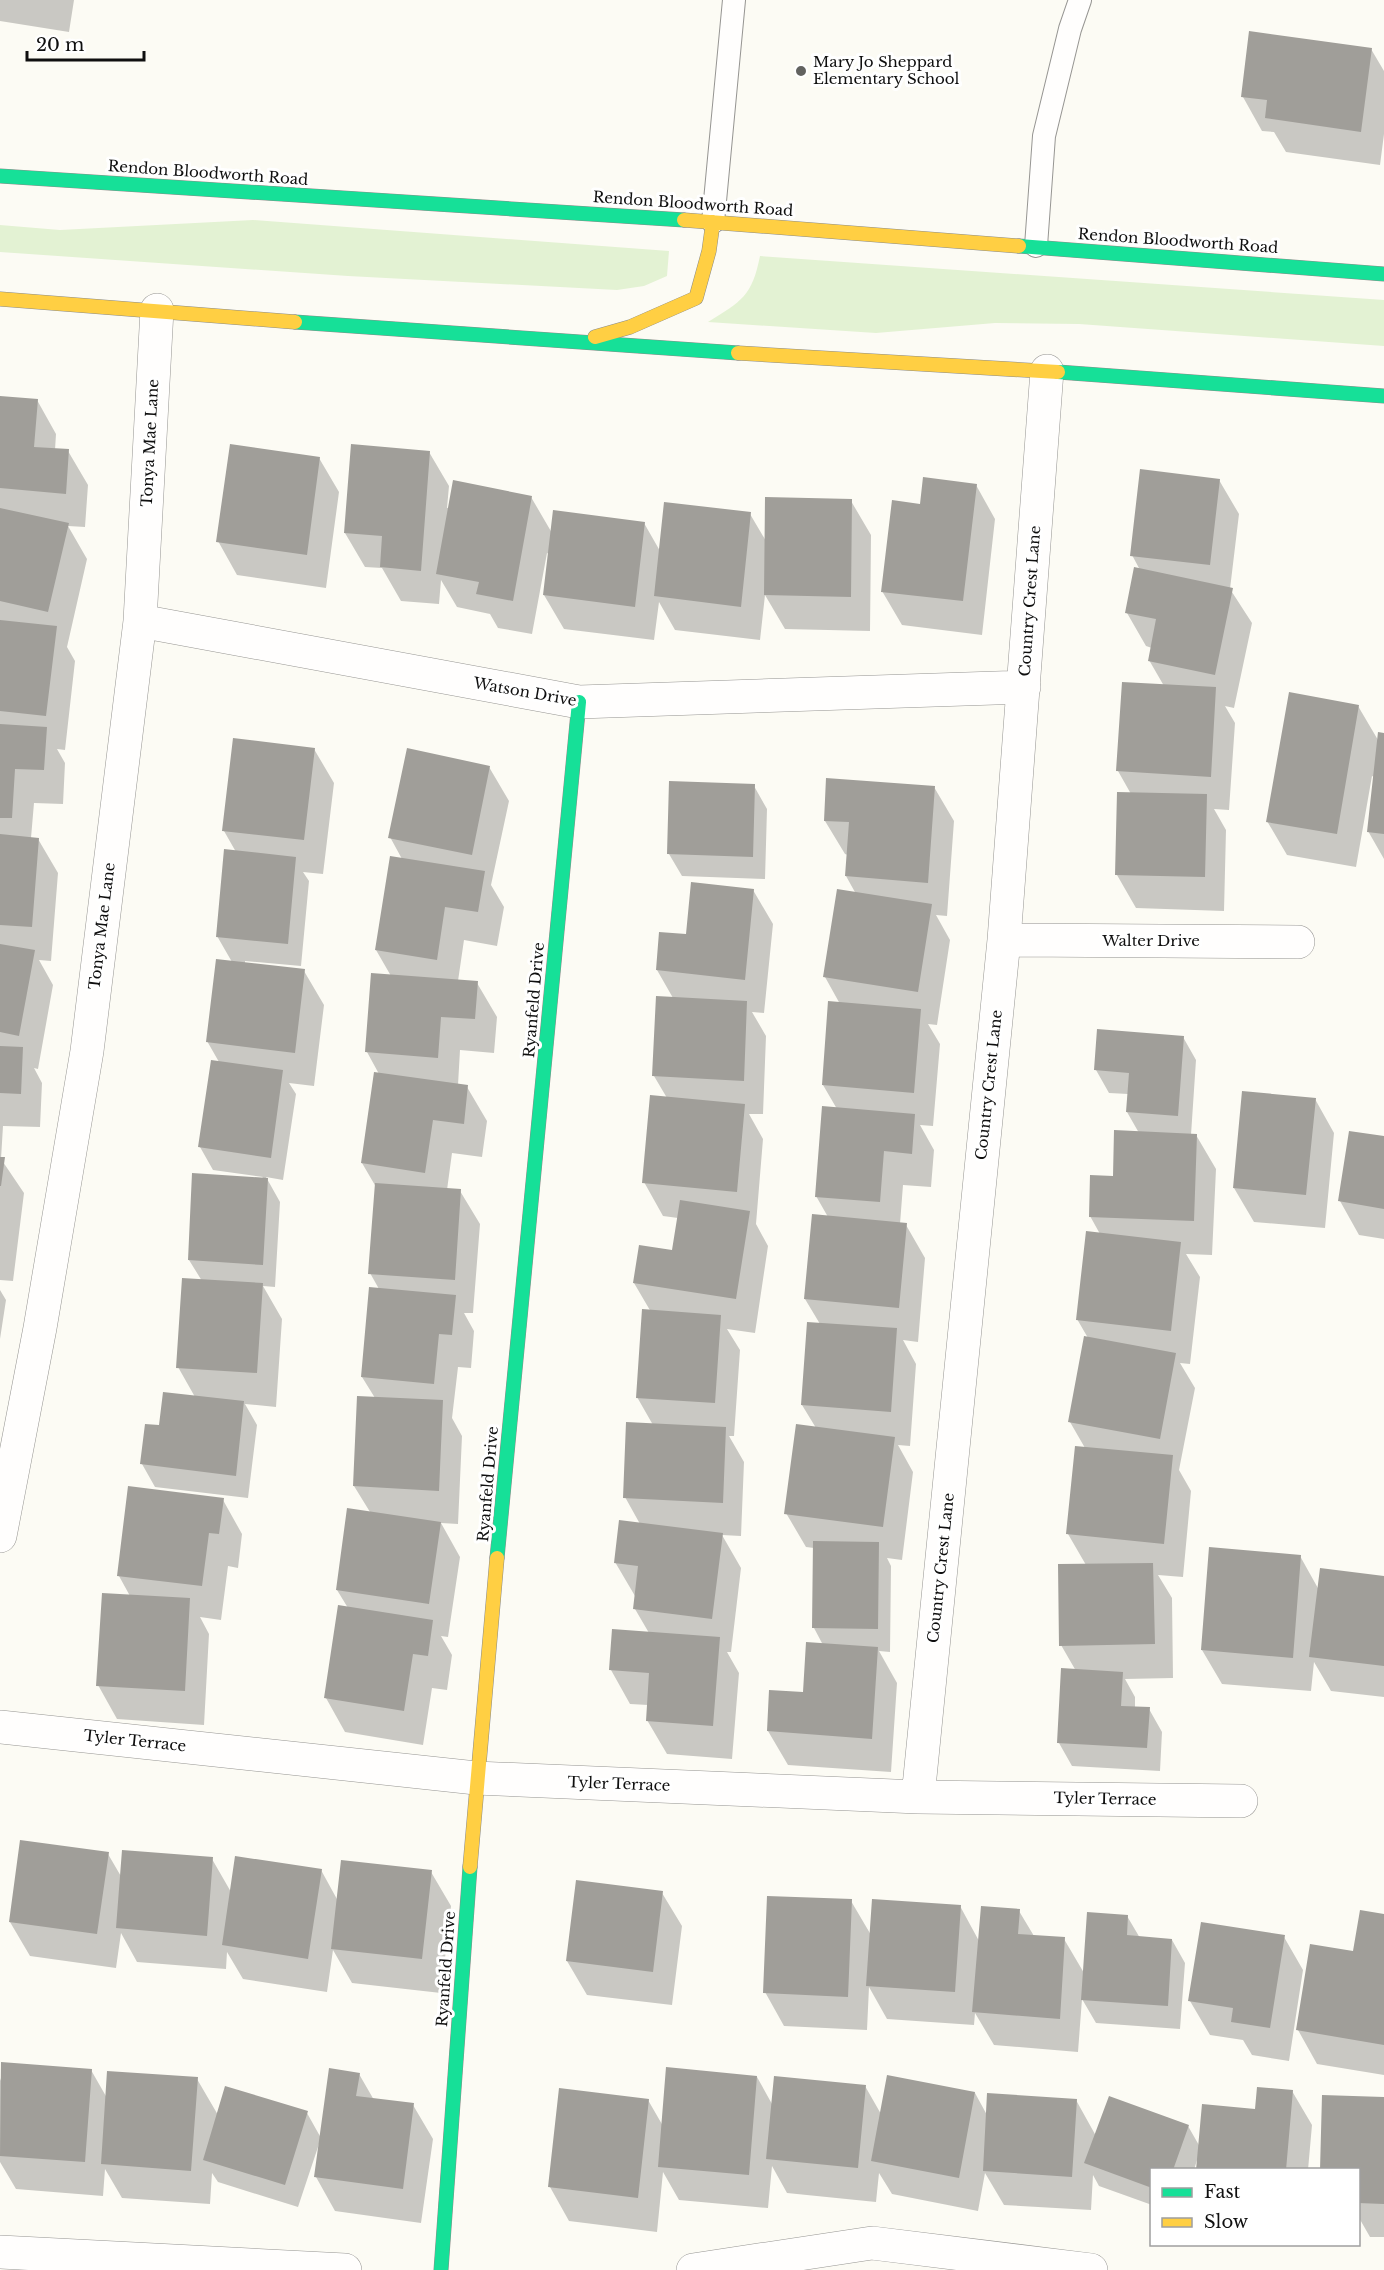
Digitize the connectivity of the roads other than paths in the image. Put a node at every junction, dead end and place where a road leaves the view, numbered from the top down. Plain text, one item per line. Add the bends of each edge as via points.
1 (734, 0) edge
2 (1080, 0) edge
3 (0, 176) edge
4 (713, 222) junction
5 (1036, 246) junction
6 (1384, 274) edge
7 (0, 299) edge
8 (157, 310) junction
9 (573, 343) junction
10 (1047, 372) junction
11 (1384, 396) edge
12 (140, 621) junction
13 (1024, 687) junction
14 (579, 702) junction
15 (1004, 940) junction
16 (1298, 942) dead end
17 (0, 1536) edge
18 (0, 1727) edge
19 (476, 1778) junction
20 (918, 1797) junction
21 (1241, 1801) dead end
22 (0, 2252) edge
23 (345, 2270) edge
24 (441, 2270) edge
25 (693, 2270) edge
26 (1091, 2270) edge

1 - 4 lane
2 - 5 lane via 1044,136
3 - 4 main road, Rendon Bloodworth Road
4 - 5 main road, Rendon Bloodworth Road
4 - 9 main road via 696,298 630,327
5 - 6 main road, Rendon Bloodworth Road
7 - 8 main road
8 - 9 main road
8 - 12 street, Tonya Mae Lane
9 - 10 main road
10 - 11 main road
10 - 13 street, Country Crest Lane
12 - 14 street, Watson Drive
12 - 17 street, Tonya Mae Lane via 87,1051
13 - 14 street, Watson Drive
13 - 15 street, Country Crest Lane
14 - 19 main road, Ryanfeld Drive
15 - 16 street, Walter Drive
15 - 20 street, Country Crest Lane
18 - 19 street, Tyler Terrace
19 - 20 street, Tyler Terrace
19 - 24 main road, Ryanfeld Drive
20 - 21 street, Tyler Terrace
22 - 23 street
25 - 26 street via 872,2243

